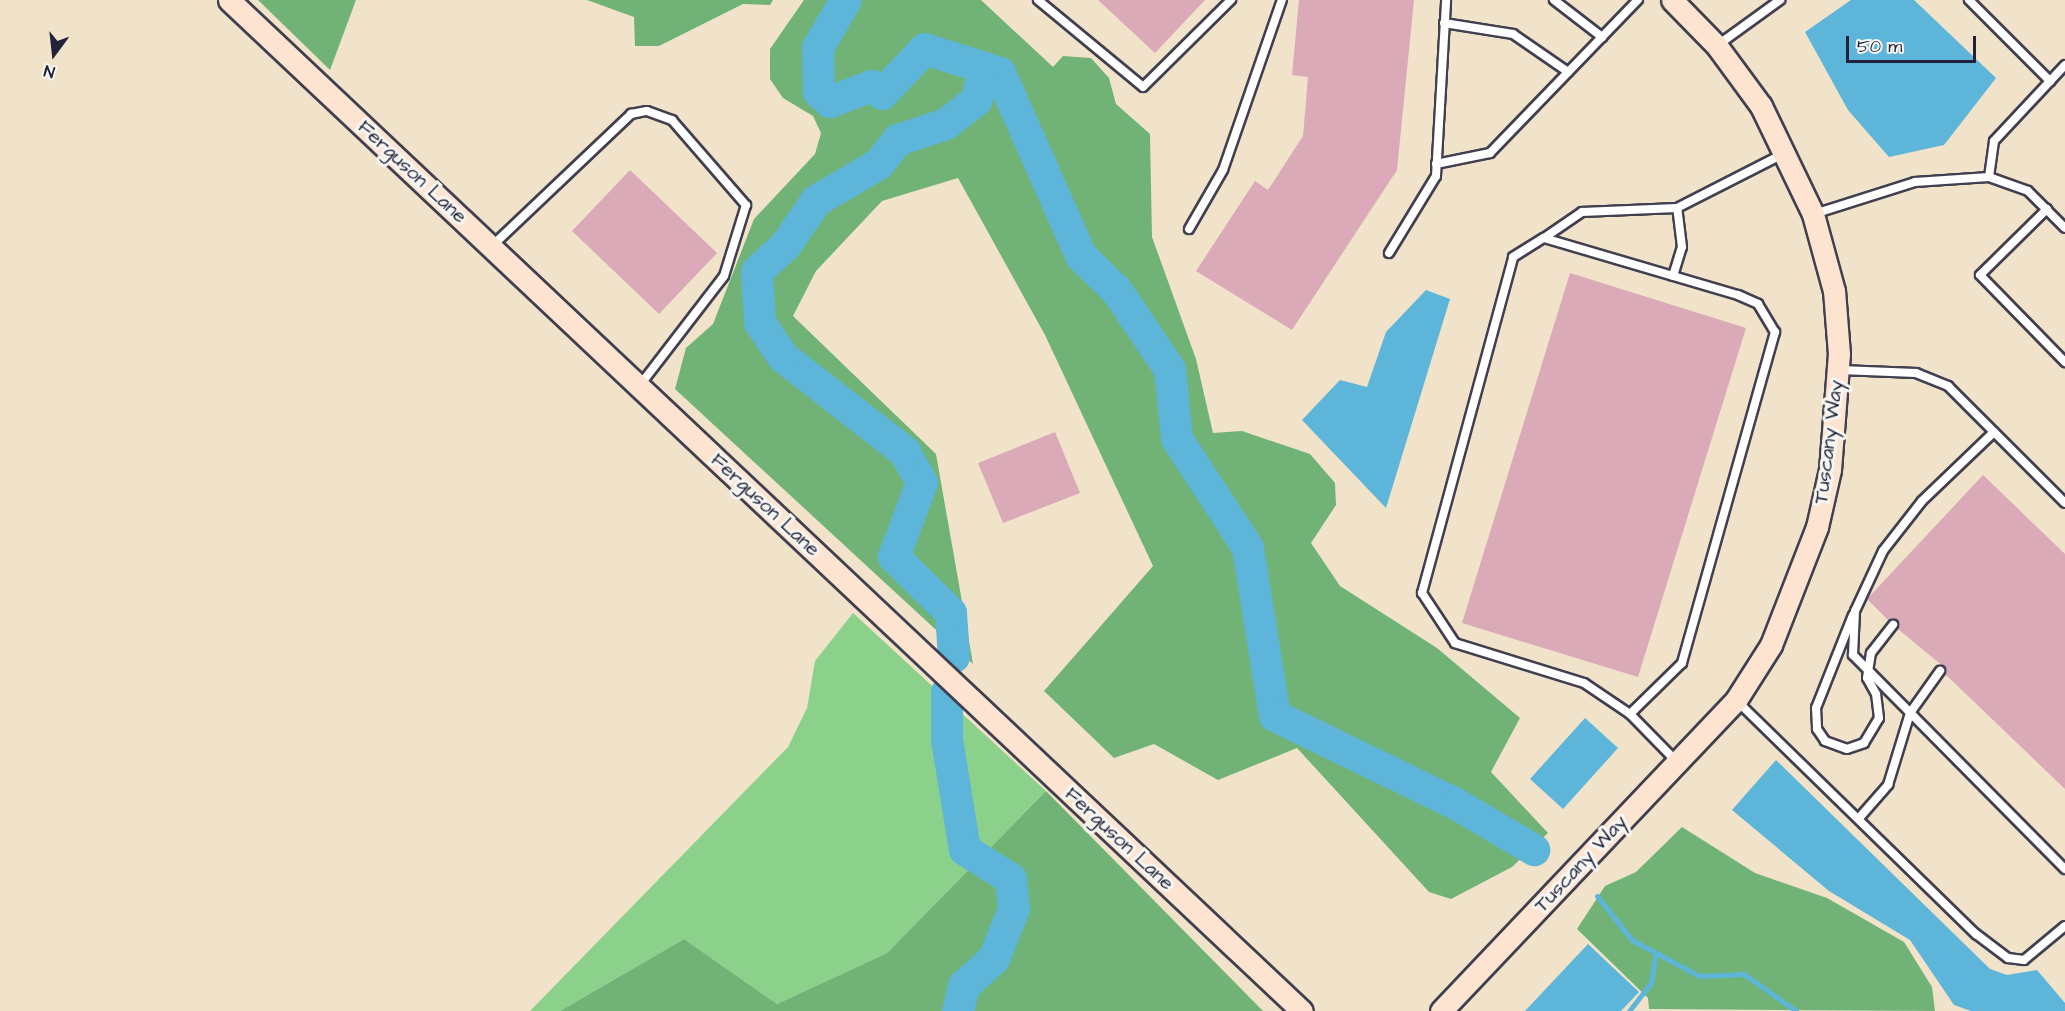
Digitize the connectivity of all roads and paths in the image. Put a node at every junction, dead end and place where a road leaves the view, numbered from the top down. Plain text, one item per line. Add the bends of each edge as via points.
1 (229, 0) edge
2 (1038, 0) edge
3 (1231, 0) edge
4 (1282, 0) edge
5 (1446, 0) edge
6 (1554, 0) edge
7 (1638, 0) edge
8 (1672, 0) edge
9 (1780, 0) edge
10 (1969, 0) edge
11 (1444, 23) junction
12 (1602, 37) junction
13 (1716, 46) junction
14 (2065, 65) edge
15 (1568, 72) junction
16 (2050, 81) junction
17 (1786, 152) junction
18 (1436, 164) junction
19 (1989, 177) junction
20 (1677, 208) junction
21 (2047, 209) junction
22 (1813, 214) junction
23 (2065, 228) edge
24 (1189, 229) dead end
25 (1544, 238) junction
26 (491, 247) junction
27 (1389, 253) dead end
28 (1674, 276) junction
29 (2065, 362) edge
30 (1838, 370) junction
31 (639, 386) junction
32 (1994, 432) junction
33 (2065, 503) edge
34 (1855, 611) junction
35 (1893, 625) dead end
36 (1868, 670) junction
37 (1940, 671) dead end
38 (1736, 700) junction
39 (1911, 713) junction
40 (1630, 714) junction
41 (1677, 762) junction
42 (1860, 817) junction
43 (2065, 869) edge
44 (2065, 926) edge
45 (1475, 976) junction
46 (1302, 1011) edge
47 (1441, 1011) edge
48 (1460, 1011) edge

1 - 26 street, Ferguson Lane
2 - 3 lane via 1143,87
4 - 24 lane via 1223,170
5 - 11 lane
6 - 12 lane
7 - 12 lane
8 - 13 street, Tuscany Way
9 - 13 lane
10 - 16 lane
11 - 15 lane via 1513,34
11 - 18 lane
12 - 15 lane
13 - 17 street, Tuscany Way via 1761,106
14 - 16 lane
15 - 18 lane via 1490,153
16 - 19 lane via 1994,141
17 - 20 lane
17 - 22 street, Tuscany Way
18 - 27 lane via 1436,176
19 - 21 lane via 2014,183
19 - 22 lane via 1915,182
20 - 25 lane via 1582,212
20 - 28 lane via 1682,247
21 - 23 lane
21 - 29 lane via 1980,275
22 - 30 street, Tuscany Way via 1834,291
25 - 28 lane
25 - 40 lane via 1513,257 1422,593 1455,643 1584,682
26 - 31 street, Ferguson Lane
26 - 31 lane via 631,114 647,111 672,120 746,205 724,276
28 - 40 lane via 1758,303 1775,332 1682,663
30 - 32 lane via 1916,373 1948,386
30 - 38 street, Tuscany Way via 1830,470 1817,527 1775,634
31 - 46 street, Ferguson Lane
32 - 33 lane
32 - 34 lane via 1922,501 1883,551
34 - 36 lane via 1853,655
34 - 36 lane via 1816,708 1817,729 1826,741 1847,749 1864,743 1879,718
35 - 36 lane via 1871,652
36 - 39 lane
37 - 39 lane
38 - 41 street, Tuscany Way
38 - 42 lane
39 - 42 lane via 1888,785
39 - 43 lane
40 - 41 lane
41 - 45 street, Tuscany Way
42 - 44 lane via 1976,934 2008,958 2024,960
45 - 47 street, Tuscany Way
45 - 48 street

